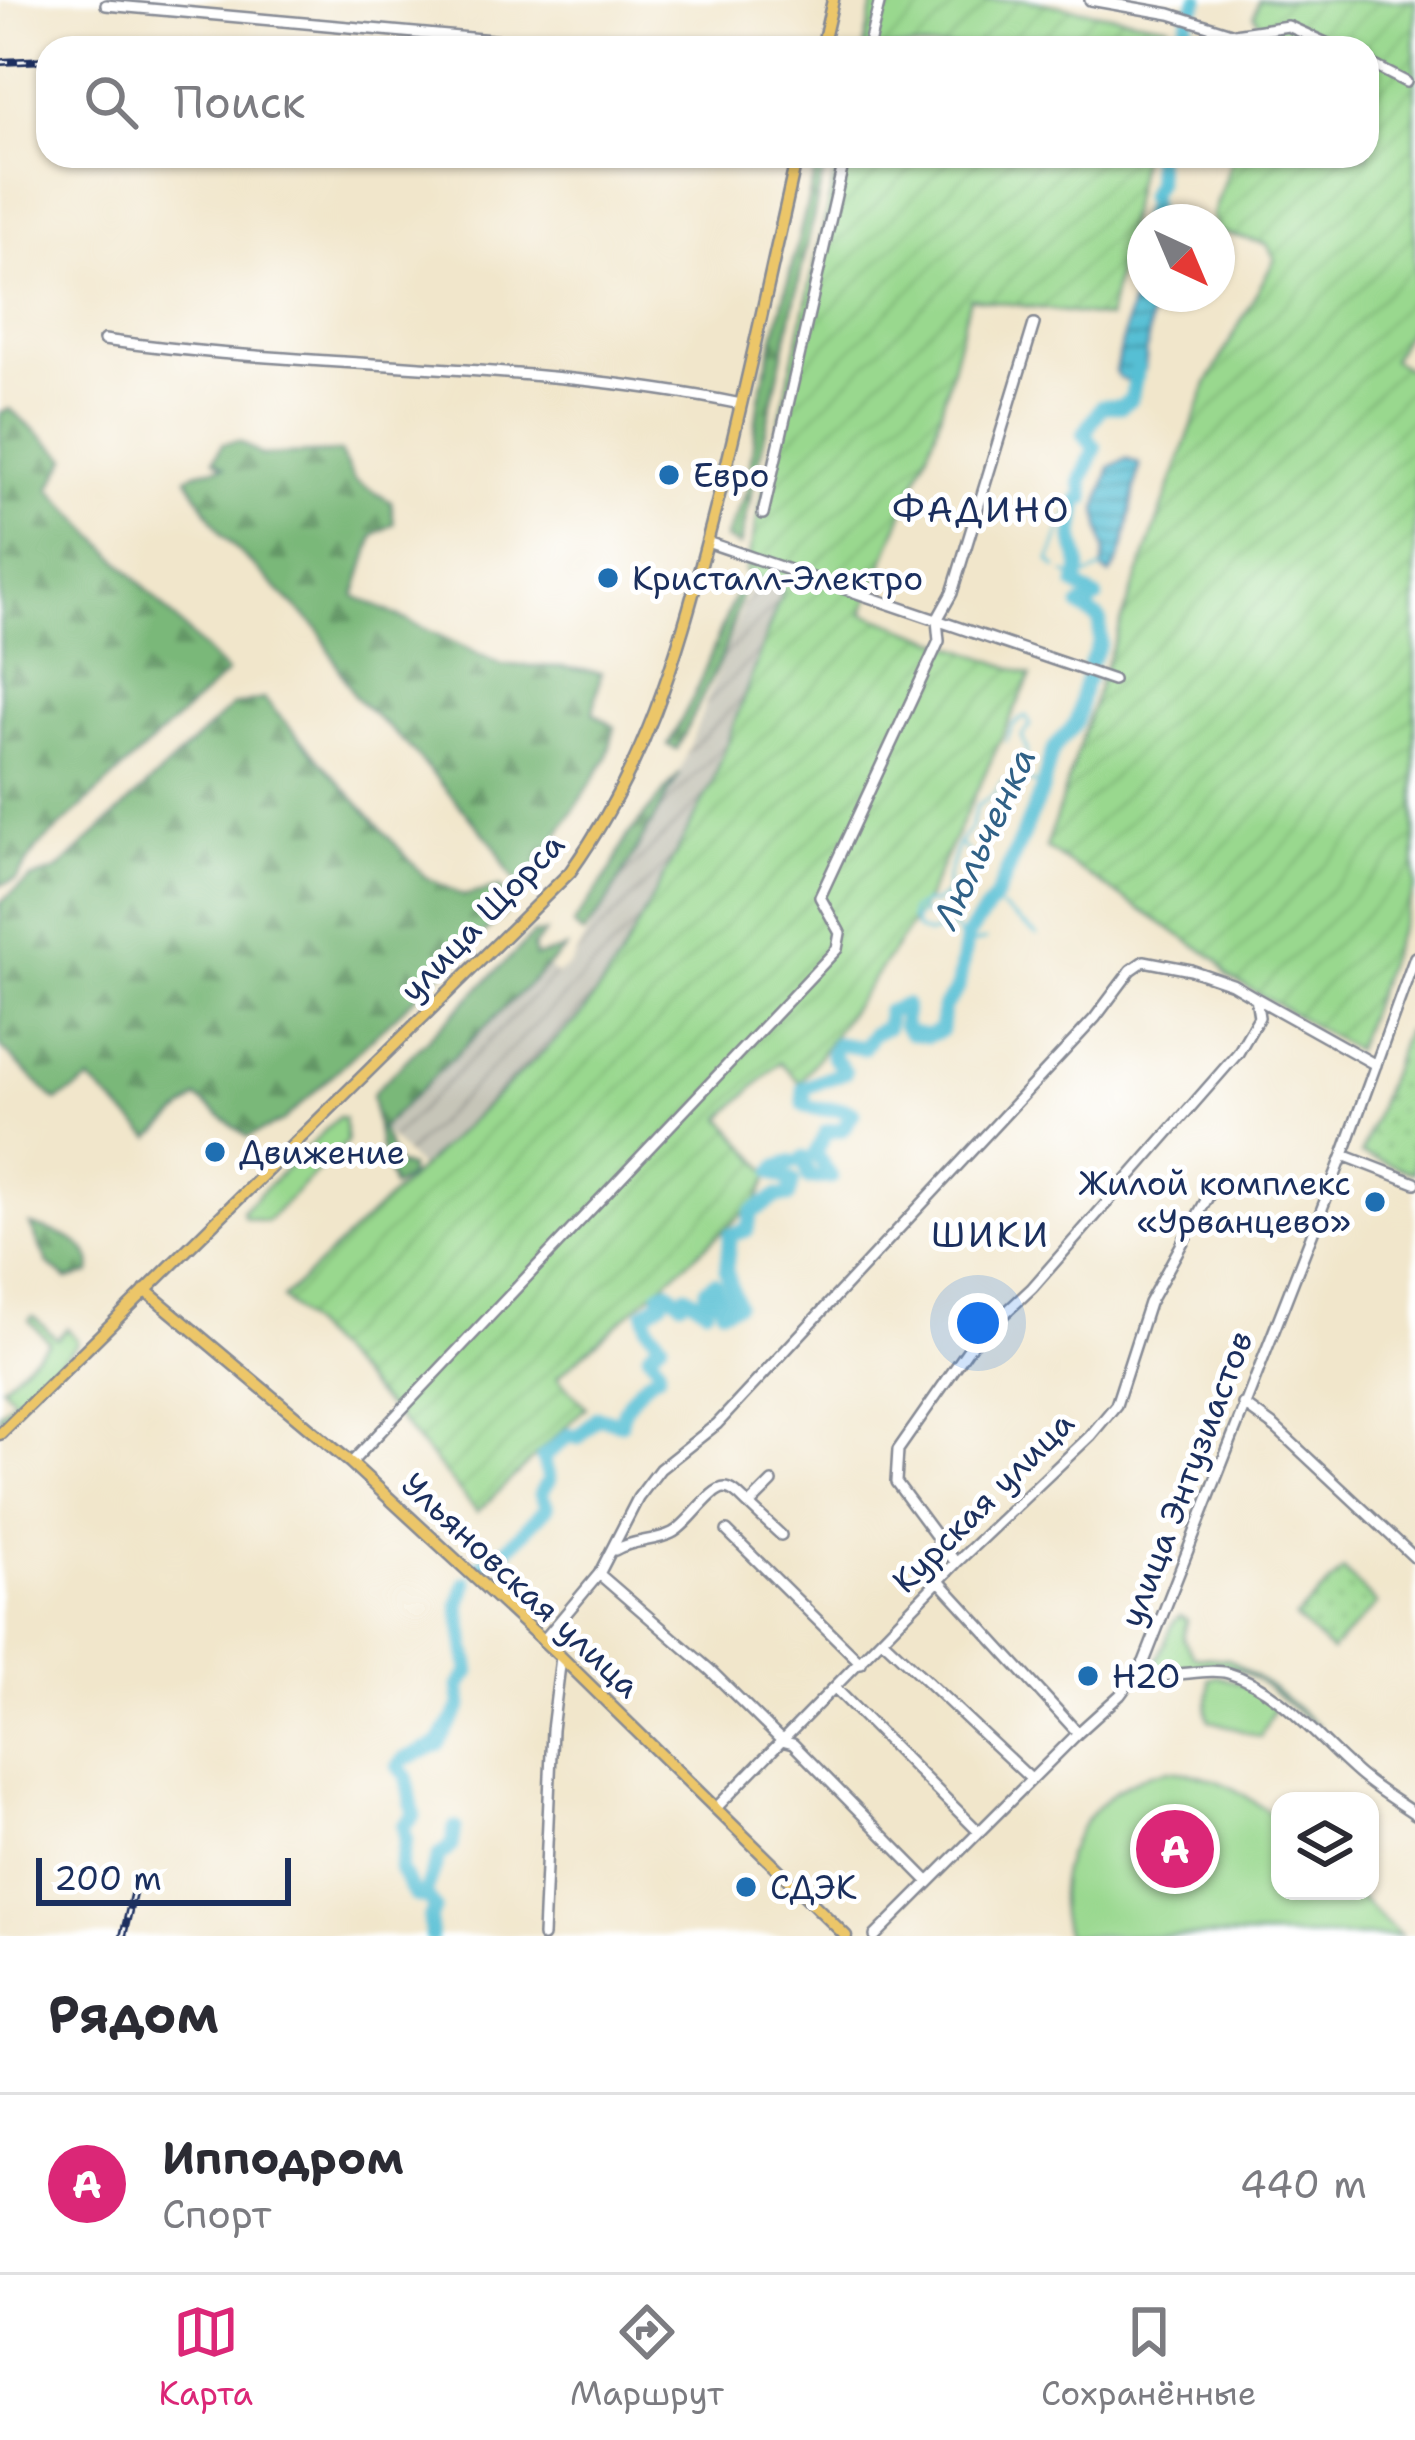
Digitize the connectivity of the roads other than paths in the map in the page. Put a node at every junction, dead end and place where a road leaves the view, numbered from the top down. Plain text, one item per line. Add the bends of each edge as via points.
1 (832, 0) edge
2 (880, 0) edge
3 (1090, 0) edge
4 (1150, 4) edge
5 (106, 5) dead end
6 (450, 36) edge
7 (824, 36) edge
8 (871, 36) edge
9 (1310, 36) edge
10 (1379, 68) edge
11 (1406, 82) dead end
12 (794, 168) edge
13 (842, 168) edge
14 (1034, 323) dead end
15 (104, 340) dead end
16 (741, 404) junction
17 (763, 514) dead end
18 (707, 542) junction
19 (937, 620) junction
20 (1113, 680) dead end
21 (1415, 957) edge
22 (1256, 998) junction
23 (1376, 1065) junction
24 (1343, 1155) junction
25 (1415, 1183) edge
26 (1214, 1186) dead end
27 (145, 1290) junction
28 (1244, 1404) junction
29 (0, 1433) edge
30 (351, 1463) junction
31 (772, 1481) dead end
32 (749, 1505) junction
33 (728, 1531) dead end
34 (781, 1535) dead end
35 (615, 1550) junction
36 (1415, 1558) edge
37 (956, 1563) junction
38 (599, 1574) junction
39 (939, 1581) junction
40 (884, 1640) junction
41 (543, 1641) junction
42 (561, 1657) junction
43 (861, 1663) junction
44 (1135, 1676) junction
45 (836, 1689) junction
46 (1078, 1733) junction
47 (782, 1741) junction
48 (1031, 1779) junction
49 (716, 1808) junction
50 (1415, 1814) edge
51 (979, 1832) junction
52 (929, 1882) junction
53 (543, 1936) edge
54 (846, 1936) edge
55 (875, 1936) edge

1 - 7 main road
2 - 8 street
3 - 4 street
4 - 9 street via 1234,34 1288,26
5 - 6 street
10 - 11 street
12 - 16 main road, улица Щорса
13 - 17 street
14 - 19 street
15 - 16 street
16 - 18 main road, улица Щорса
18 - 19 street
18 - 27 main road, улица Щорса via 646,742 570,872
19 - 20 street
19 - 30 street via 939,641 820,898 840,933 837,949
21 - 23 street, улица Энтузиастов
22 - 23 street
22 - 35 street via 1191,970 1144,962 1130,970 1095,1018 716,1424 660,1469
22 - 37 street via 1259,1017 1238,1053 1032,1288 972,1344 898,1450 896,1482
23 - 24 street, улица Энтузиастов
24 - 25 street
24 - 28 street, улица Энтузиастов
26 - 37 street, Курская улица via 1149,1303 1115,1405
27 - 29 main road, улица Щорса
27 - 30 main road, Ульяновская улица
28 - 36 street
28 - 44 street, улица Энтузиастов
30 - 41 main road, Ульяновская улица
31 - 32 street
32 - 34 street
32 - 35 street via 724,1488 671,1534
33 - 43 street
35 - 38 street
37 - 39 street, Курская улица
38 - 41 street
38 - 47 street
39 - 40 street, Курская улица
39 - 46 street
40 - 43 street, Курская улица
40 - 48 street
41 - 42 main road, Ульяновская улица
42 - 49 main road, Ульяновская улица
42 - 53 street
43 - 45 street, Курская улица
44 - 46 street, улица Энтузиастов
44 - 50 street via 1219,1671 1240,1678
45 - 47 street, Курская улица
45 - 51 street
46 - 48 street, улица Энтузиастов
47 - 49 street, Курская улица
47 - 52 street
48 - 51 street, улица Энтузиастов
49 - 54 main road, Ульяновская улица
51 - 52 street, улица Энтузиастов
52 - 55 street, улица Энтузиастов

